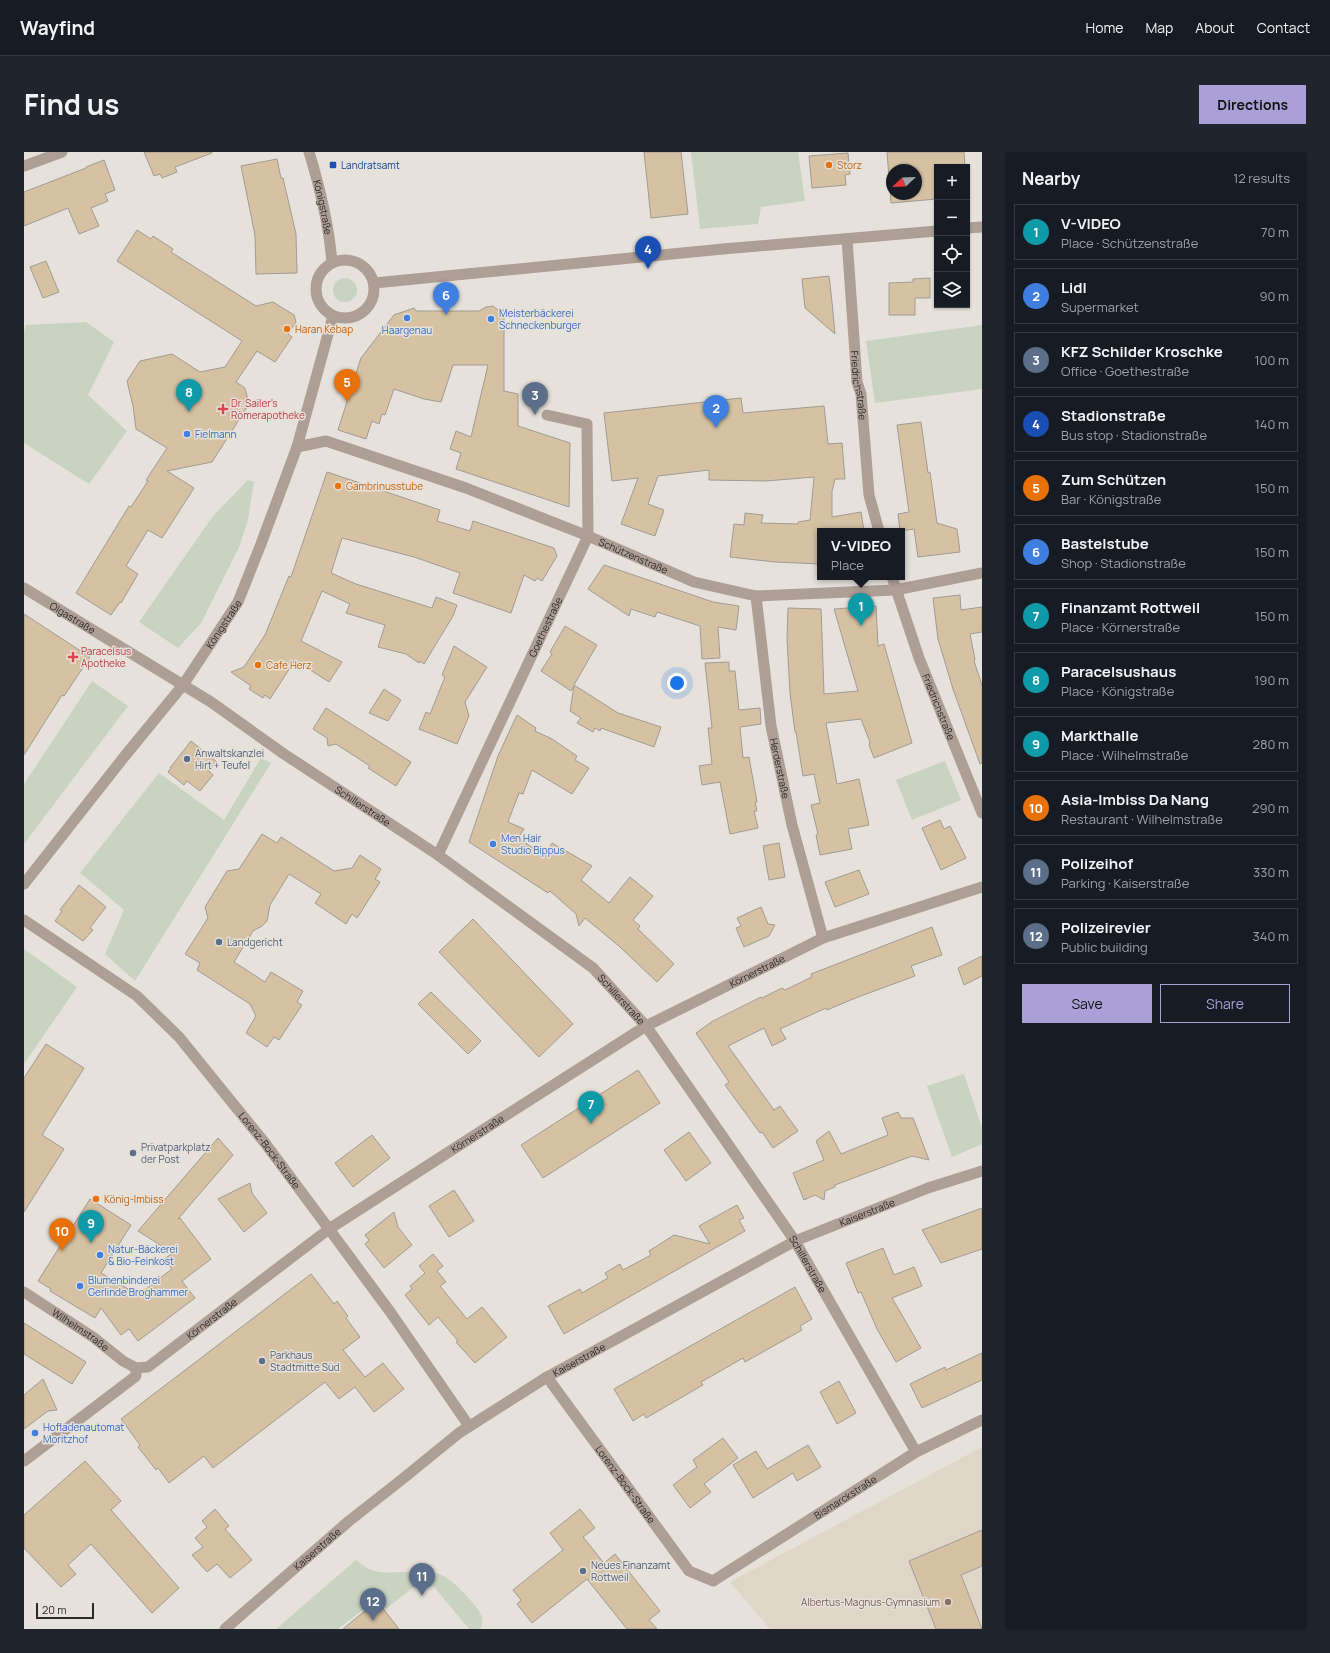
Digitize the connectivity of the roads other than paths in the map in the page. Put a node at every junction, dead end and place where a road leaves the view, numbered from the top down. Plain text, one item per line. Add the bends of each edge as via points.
1 (62, 152) edge
2 (309, 152) edge
3 (24, 166) edge
4 (982, 227) edge
5 (970, 228) edge
6 (934, 231) edge
7 (847, 239) junction
8 (332, 263) junction
9 (374, 283) junction
10 (333, 316) junction
11 (547, 415) dead end
12 (297, 447) junction
13 (878, 528) edge
14 (588, 536) junction
15 (982, 573) edge
16 (893, 580) edge
17 (24, 588) edge
18 (895, 590) junction
19 (756, 596) junction
20 (183, 685) junction
21 (982, 813) edge
22 (438, 855) junction
23 (24, 884) edge
24 (982, 887) edge
25 (24, 920) edge
26 (822, 938) junction
27 (646, 1026) junction
28 (982, 1171) edge
29 (329, 1229) junction
30 (795, 1241) junction
31 (24, 1292) edge
32 (136, 1368) junction
33 (547, 1377) junction
34 (982, 1420) edge
35 (469, 1426) junction
36 (916, 1452) junction
37 (24, 1461) edge
38 (713, 1581) joint
39 (225, 1629) edge

1 - 3 street
2 - 8 street, Königstraße via 329,234
4 - 5 street
6 - 7 street
7 - 9 street
7 - 13 street, Friedrichstraße via 857,382 861,394 869,495
8 - 9 street via 349,260 358,263 365,268
8 - 10 street via 318,276 316,295 319,304
9 - 10 street via 372,301 360,315 342,319
10 - 12 street, Königstraße
11 - 14 street, Goethestraße via 586,424
12 - 14 street, Schützenstraße via 326,441 466,488
12 - 20 street, Königstraße via 238,602
14 - 19 street, Schützenstraße via 694,582
14 - 22 street, Goethestraße
15 - 18 street, Schützenstraße
16 - 18 street, Friedrichstraße
17 - 20 street, Olgastraße
18 - 19 street, Schützenstraße
18 - 21 street, Friedrichstraße via 919,658
19 - 26 street, Herderstraße via 771,726 792,825
20 - 22 street, Schillerstraße
20 - 23 street, Königstraße
22 - 27 street, Schillerstraße via 593,968
24 - 26 street, Körnerstraße
25 - 29 street, Lorenz-Bock-Straße via 137,996 179,1037 265,1143
26 - 27 street, Körnerstraße
27 - 29 street, Körnerstraße
27 - 30 street, Schillerstraße
28 - 30 street, Kaiserstraße via 928,1188
29 - 32 street, Körnerstraße via 148,1367
29 - 35 street, Lorenz-Bock-Straße
30 - 33 street, Kaiserstraße
30 - 36 street, Schillerstraße
31 - 32 street, Wilhelmstraße
32 - 37 street via 136,1376
33 - 35 street, Kaiserstraße
33 - 38 street, Lorenz-Bock-Straße via 689,1571
34 - 36 street, Bismarckstraße
35 - 39 street, Kaiserstraße via 349,1521
36 - 38 street, Bismarckstraße

